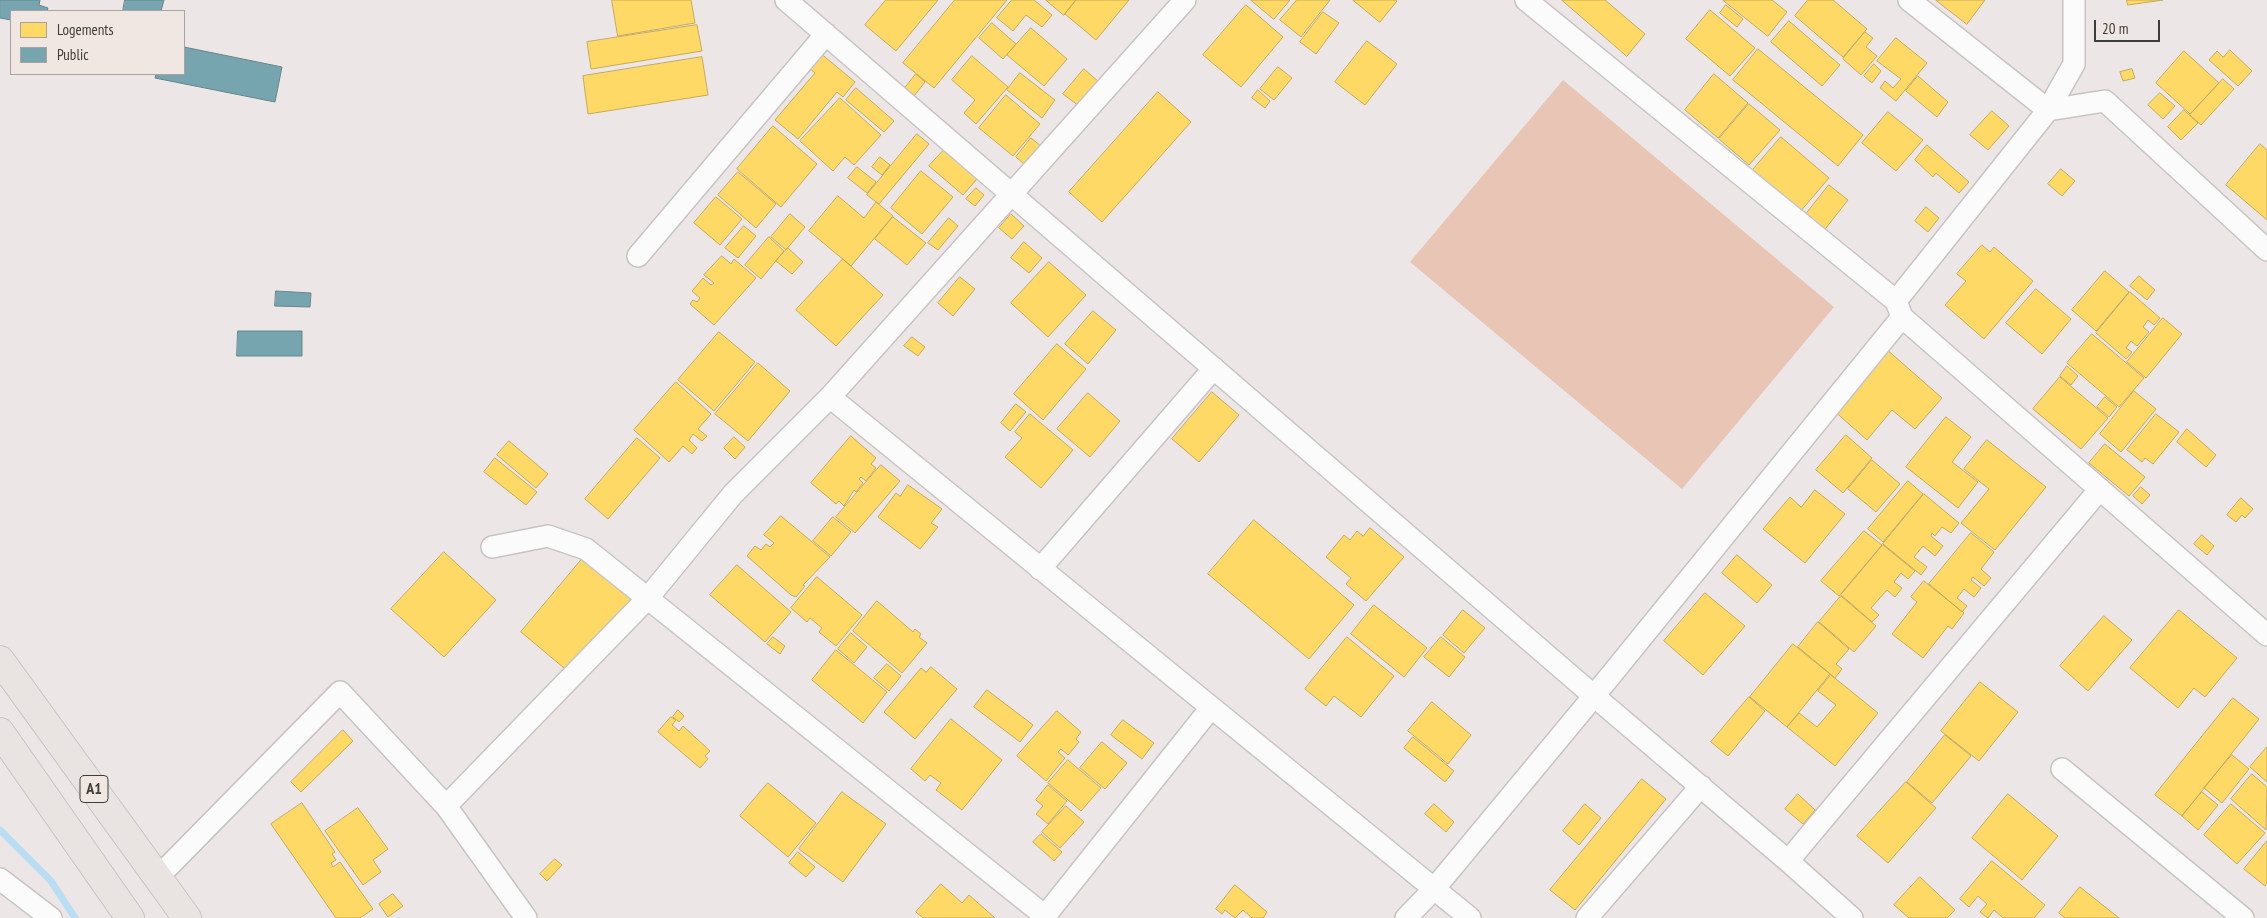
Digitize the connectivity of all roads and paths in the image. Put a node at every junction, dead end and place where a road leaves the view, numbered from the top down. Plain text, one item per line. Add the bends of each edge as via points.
1 (786, 0) edge
2 (1185, 0) edge
3 (1526, 0) edge
4 (1909, 0) edge
5 (2074, 0) edge
6 (826, 34) junction
7 (2048, 110) junction
8 (1011, 194) junction
9 (2267, 250) edge
10 (638, 256) dead end
11 (1899, 309) junction
12 (1214, 368) junction
13 (830, 397) junction
14 (2100, 489) junction
15 (492, 547) dead end
16 (1040, 570) junction
17 (647, 598) junction
18 (2267, 635) edge
19 (0, 660) edge
20 (1594, 696) junction
21 (1210, 708) junction
22 (0, 732) edge
23 (2062, 769) dead end
24 (1702, 786) junction
25 (446, 806) junction
26 (1788, 861) junction
27 (158, 877) junction
28 (0, 880) edge
29 (1434, 888) junction
30 (51, 918) edge
31 (130, 918) edge
32 (187, 918) edge
33 (526, 918) edge
34 (1406, 918) edge
35 (1470, 918) edge
36 (1587, 918) edge
37 (1852, 918) edge
38 (2243, 918) edge

1 - 6 street
2 - 8 street
3 - 11 street
4 - 7 street
5 - 7 street via 2074,64
6 - 8 street
6 - 10 street
7 - 9 street via 2105,101
7 - 11 street
8 - 12 street
8 - 13 street
11 - 14 street
11 - 20 street
12 - 16 street
12 - 20 street
13 - 16 street
13 - 17 street via 733,494
14 - 18 street
14 - 26 street
15 - 17 street via 548,536 586,549
16 - 21 street
17 - 21 street via 1045,916
17 - 25 street
19 - 27 main road, A1
20 - 24 street
20 - 29 street
21 - 29 street
22 - 31 main road, A1
23 - 38 street
24 - 26 street
24 - 36 street
25 - 27 street via 340,692
25 - 33 street
26 - 37 street
27 - 32 main road, A1
28 - 30 street
29 - 34 street
29 - 35 street

